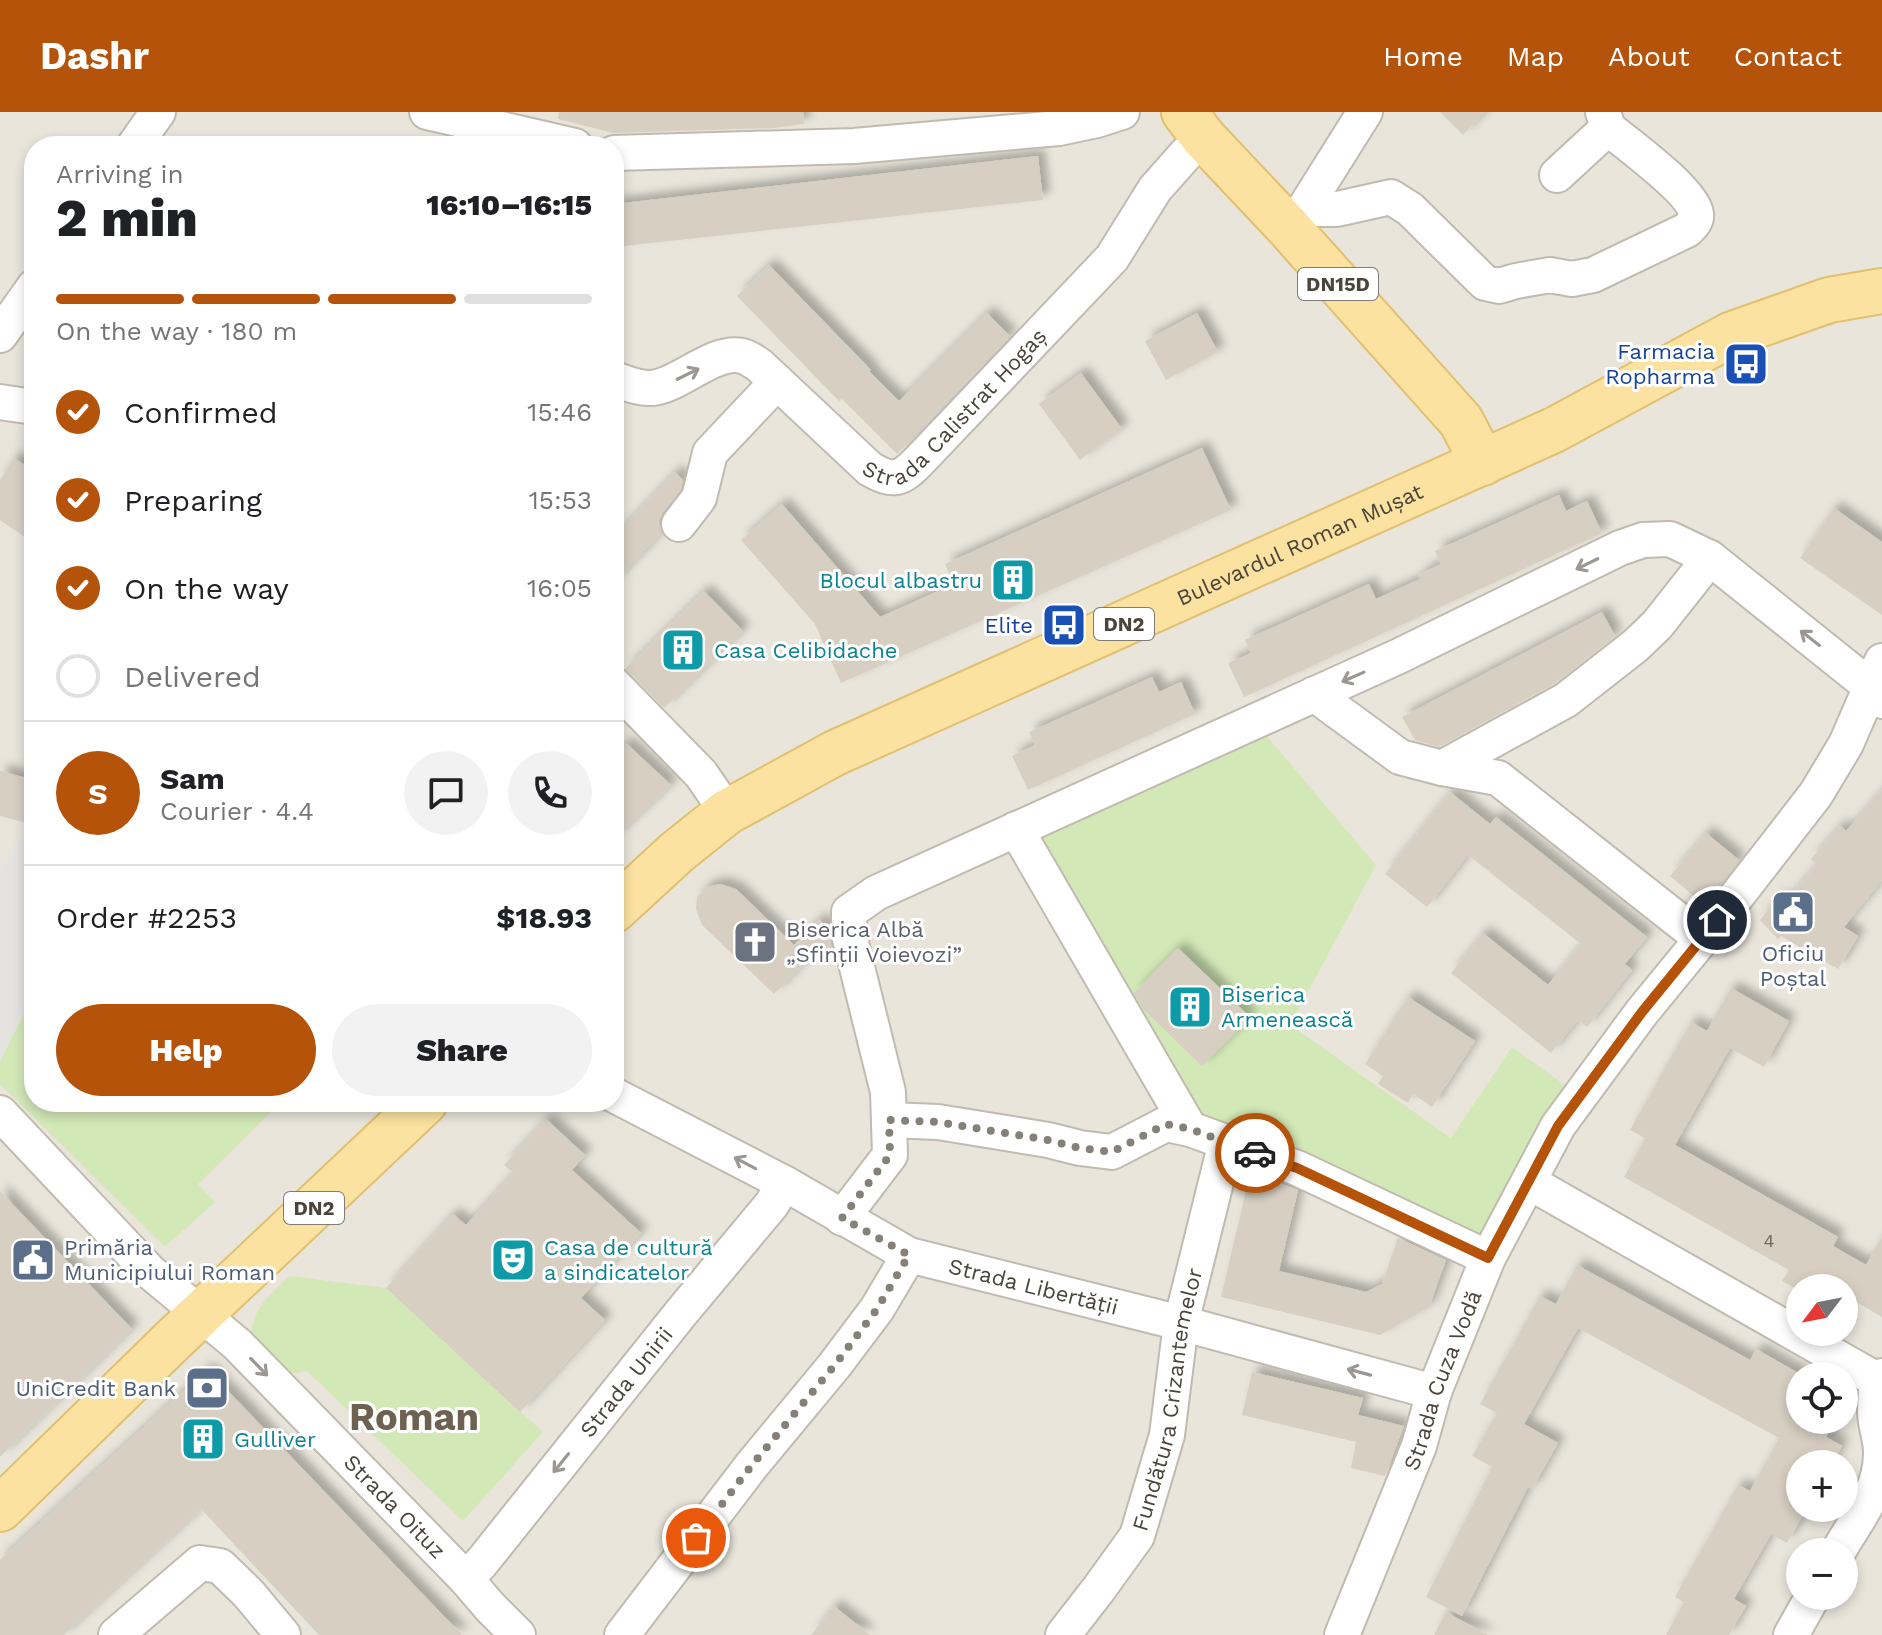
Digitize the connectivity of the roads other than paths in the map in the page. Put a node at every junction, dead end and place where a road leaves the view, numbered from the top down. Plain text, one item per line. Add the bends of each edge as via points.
1 (158, 112) edge
2 (427, 112) edge
3 (1122, 112) edge
4 (1365, 112) edge
5 (1606, 120) edge
6 (1194, 125) edge
7 (141, 136) edge
8 (531, 136) edge
9 (624, 153) edge
10 (1557, 175) dead end
11 (1295, 217) junction
12 (1882, 291) edge
13 (24, 301) edge
14 (0, 335) edge
15 (624, 382) edge
16 (777, 382) junction
17 (0, 402) edge
18 (24, 406) edge
19 (1483, 463) junction
20 (679, 524) dead end
21 (1710, 558) junction
22 (1878, 683) edge
23 (1314, 694) junction
24 (624, 695) edge
25 (1442, 768) junction
26 (727, 812) junction
27 (1016, 829) junction
28 (624, 901) edge
29 (1702, 939) junction
30 (624, 1100) edge
31 (414, 1112) edge
32 (0, 1113) edge
33 (889, 1120) junction
34 (1190, 1129) junction
35 (1226, 1142) junction
36 (1529, 1182) junction
37 (784, 1183) junction
38 (842, 1218) junction
39 (909, 1255) junction
40 (1488, 1258) junction
41 (202, 1314) junction
42 (1181, 1323) junction
43 (1869, 1373) edge
44 (1434, 1392) junction
45 (0, 1509) edge
46 (1847, 1538) edge
47 (466, 1579) junction
48 (1805, 1610) edge
49 (116, 1635) edge
50 (283, 1635) edge
51 (518, 1635) edge
52 (622, 1635) edge
53 (1063, 1635) edge
54 (1342, 1635) edge
55 (1791, 1635) edge

1 - 7 street
2 - 8 street
3 - 9 street via 1059,128 854,146
4 - 11 street
5 - 10 street
5 - 11 street via 1686,194 1696,215 1687,230 1593,275 1550,275 1499,286 1485,283 1391,197
6 - 11 main road, DN15D
6 - 16 street, Strada Calistrat Hogaș via 1186,154 1155,189 1112,258 907,472 896,478 870,469
11 - 19 main road, DN15D via 1461,421
12 - 19 main road, Bulevardul Roman Mușat / DN2 via 1829,300 1730,335
13 - 14 street
15 -> 16 street, Strada Calistrat Hogaș via 652,388 740,355
16 - 20 street via 710,453 699,498
17 - 18 street
19 - 26 main road, Bulevardul Roman Mușat / DN2 via 835,753
22 -> 21 street
21 -> 23 street via 1670,539 1643,540
21 - 25 street via 1623,658 1566,700
22 - 29 street, Strada Cuza Vodă via 1816,794
23 - 25 street via 1400,757
23 - 27 street
24 - 26 street via 701,774
25 - 29 street via 1498,778
26 - 28 main road, Bulevardul Roman Mușat / DN2
27 - 33 street via 876,893 849,912 849,935 888,1092
27 - 34 street
29 - 36 street, Strada Cuza Vodă via 1558,1126
37 -> 30 street, Strada Libertății
31 - 41 main road, DN2
32 - 41 street, Strada Oituz via 149,1271
33 - 34 street via 938,1122 1112,1152 1166,1124
33 - 38 street via 890,1155
34 - 35 street
35 - 40 street via 1297,1168
35 - 42 street, Fundătura Crizantemelor
36 - 40 street, Strada Cuza Vodă
36 - 43 street
37 - 38 street, Strada Libertății
37 -> 47 street, Strada Unirii
38 - 39 street, Strada Libertății
39 - 42 street, Strada Libertății
39 - 52 street via 843,1355
40 - 44 street, Strada Cuza Vodă
41 - 45 main road, DN2
41 -> 47 street, Strada Oituz
44 -> 42 street, Strada Libertății
42 - 53 street, Fundătura Crizantemelor via 1167,1435 1137,1536
43 - 46 street via 1881,1458 1864,1512
44 - 54 street, Strada Cuza Vodă via 1419,1446
47 - 51 street, Strada Oituz
48 - 55 street
49 - 50 street via 200,1563 220,1566

